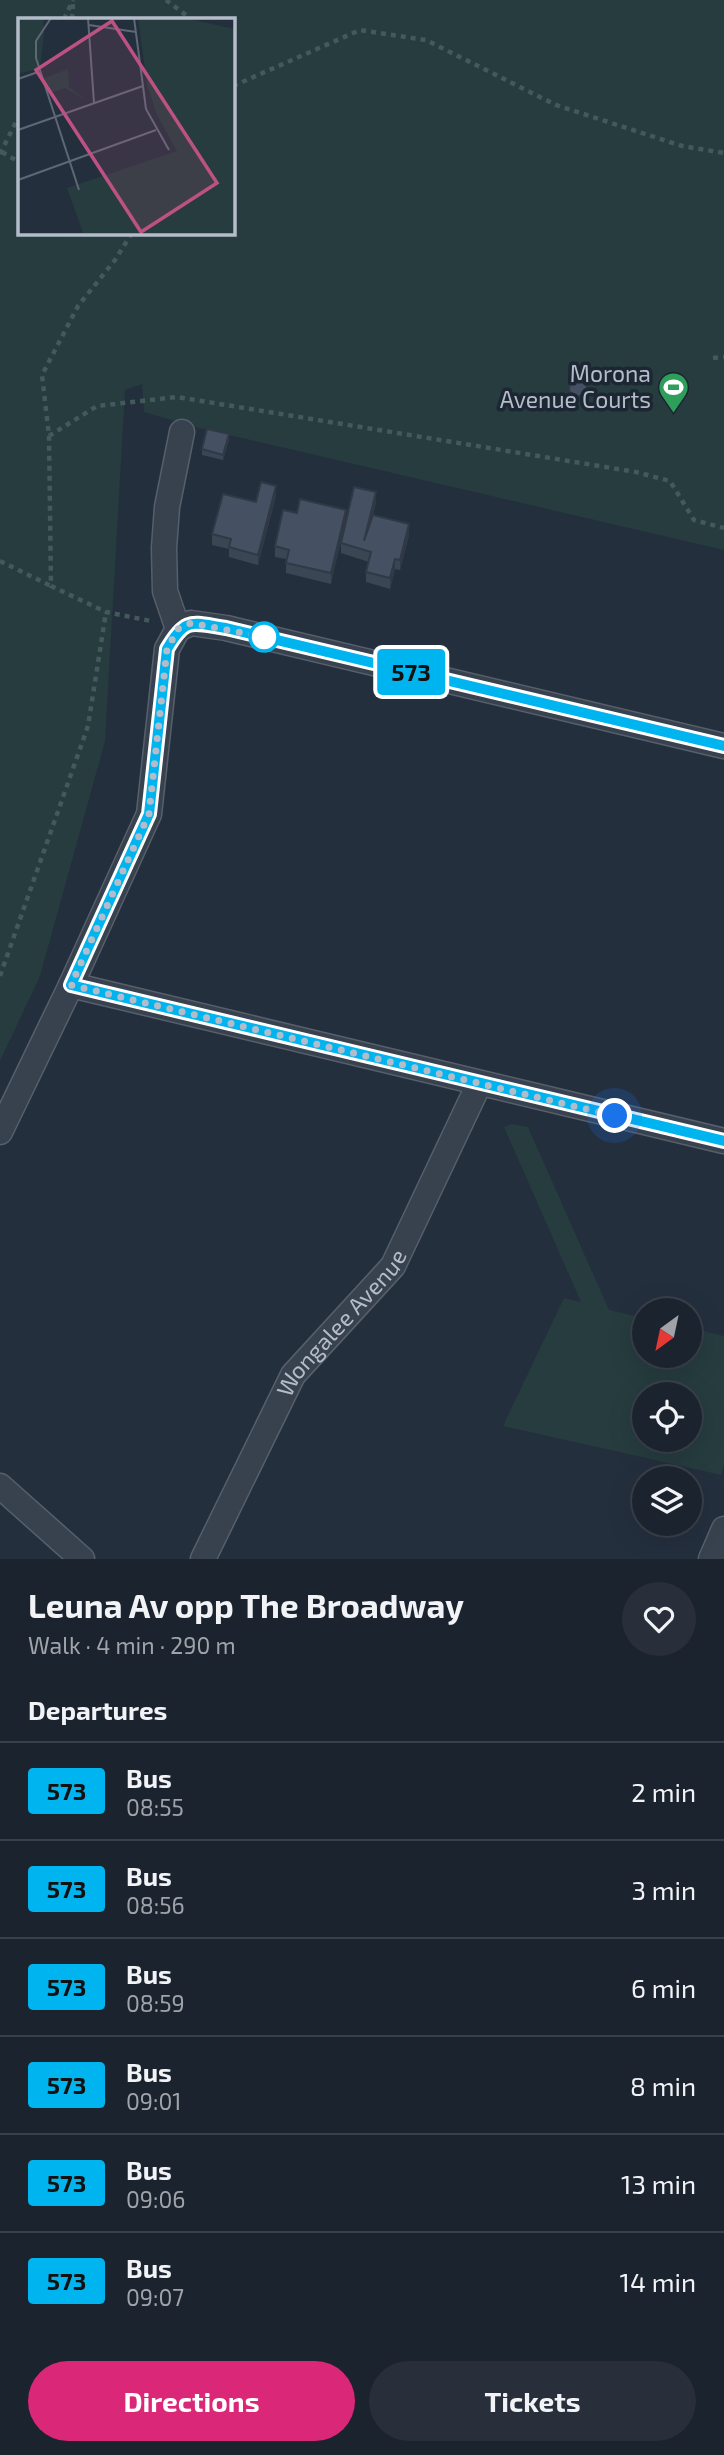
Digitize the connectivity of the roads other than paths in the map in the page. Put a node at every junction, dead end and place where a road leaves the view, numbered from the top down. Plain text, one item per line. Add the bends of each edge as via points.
1 (182, 432) dead end
2 (178, 629) junction
3 (724, 746) edge
4 (71, 985) junction
5 (479, 1084) junction
6 (0, 1132) edge
7 (724, 1141) edge
8 (0, 1486) edge
9 (723, 1534) edge
10 (82, 1559) edge
11 (203, 1559) edge
12 (710, 1559) edge

1 - 2 street via 164,548 165,591
2 - 3 street via 191,623 226,628
2 - 4 street via 167,649 149,814
4 - 5 street
4 - 6 street
5 - 7 street
5 - 11 street, Wongalee Avenue via 393,1266 293,1375
8 - 10 street
9 - 12 street

